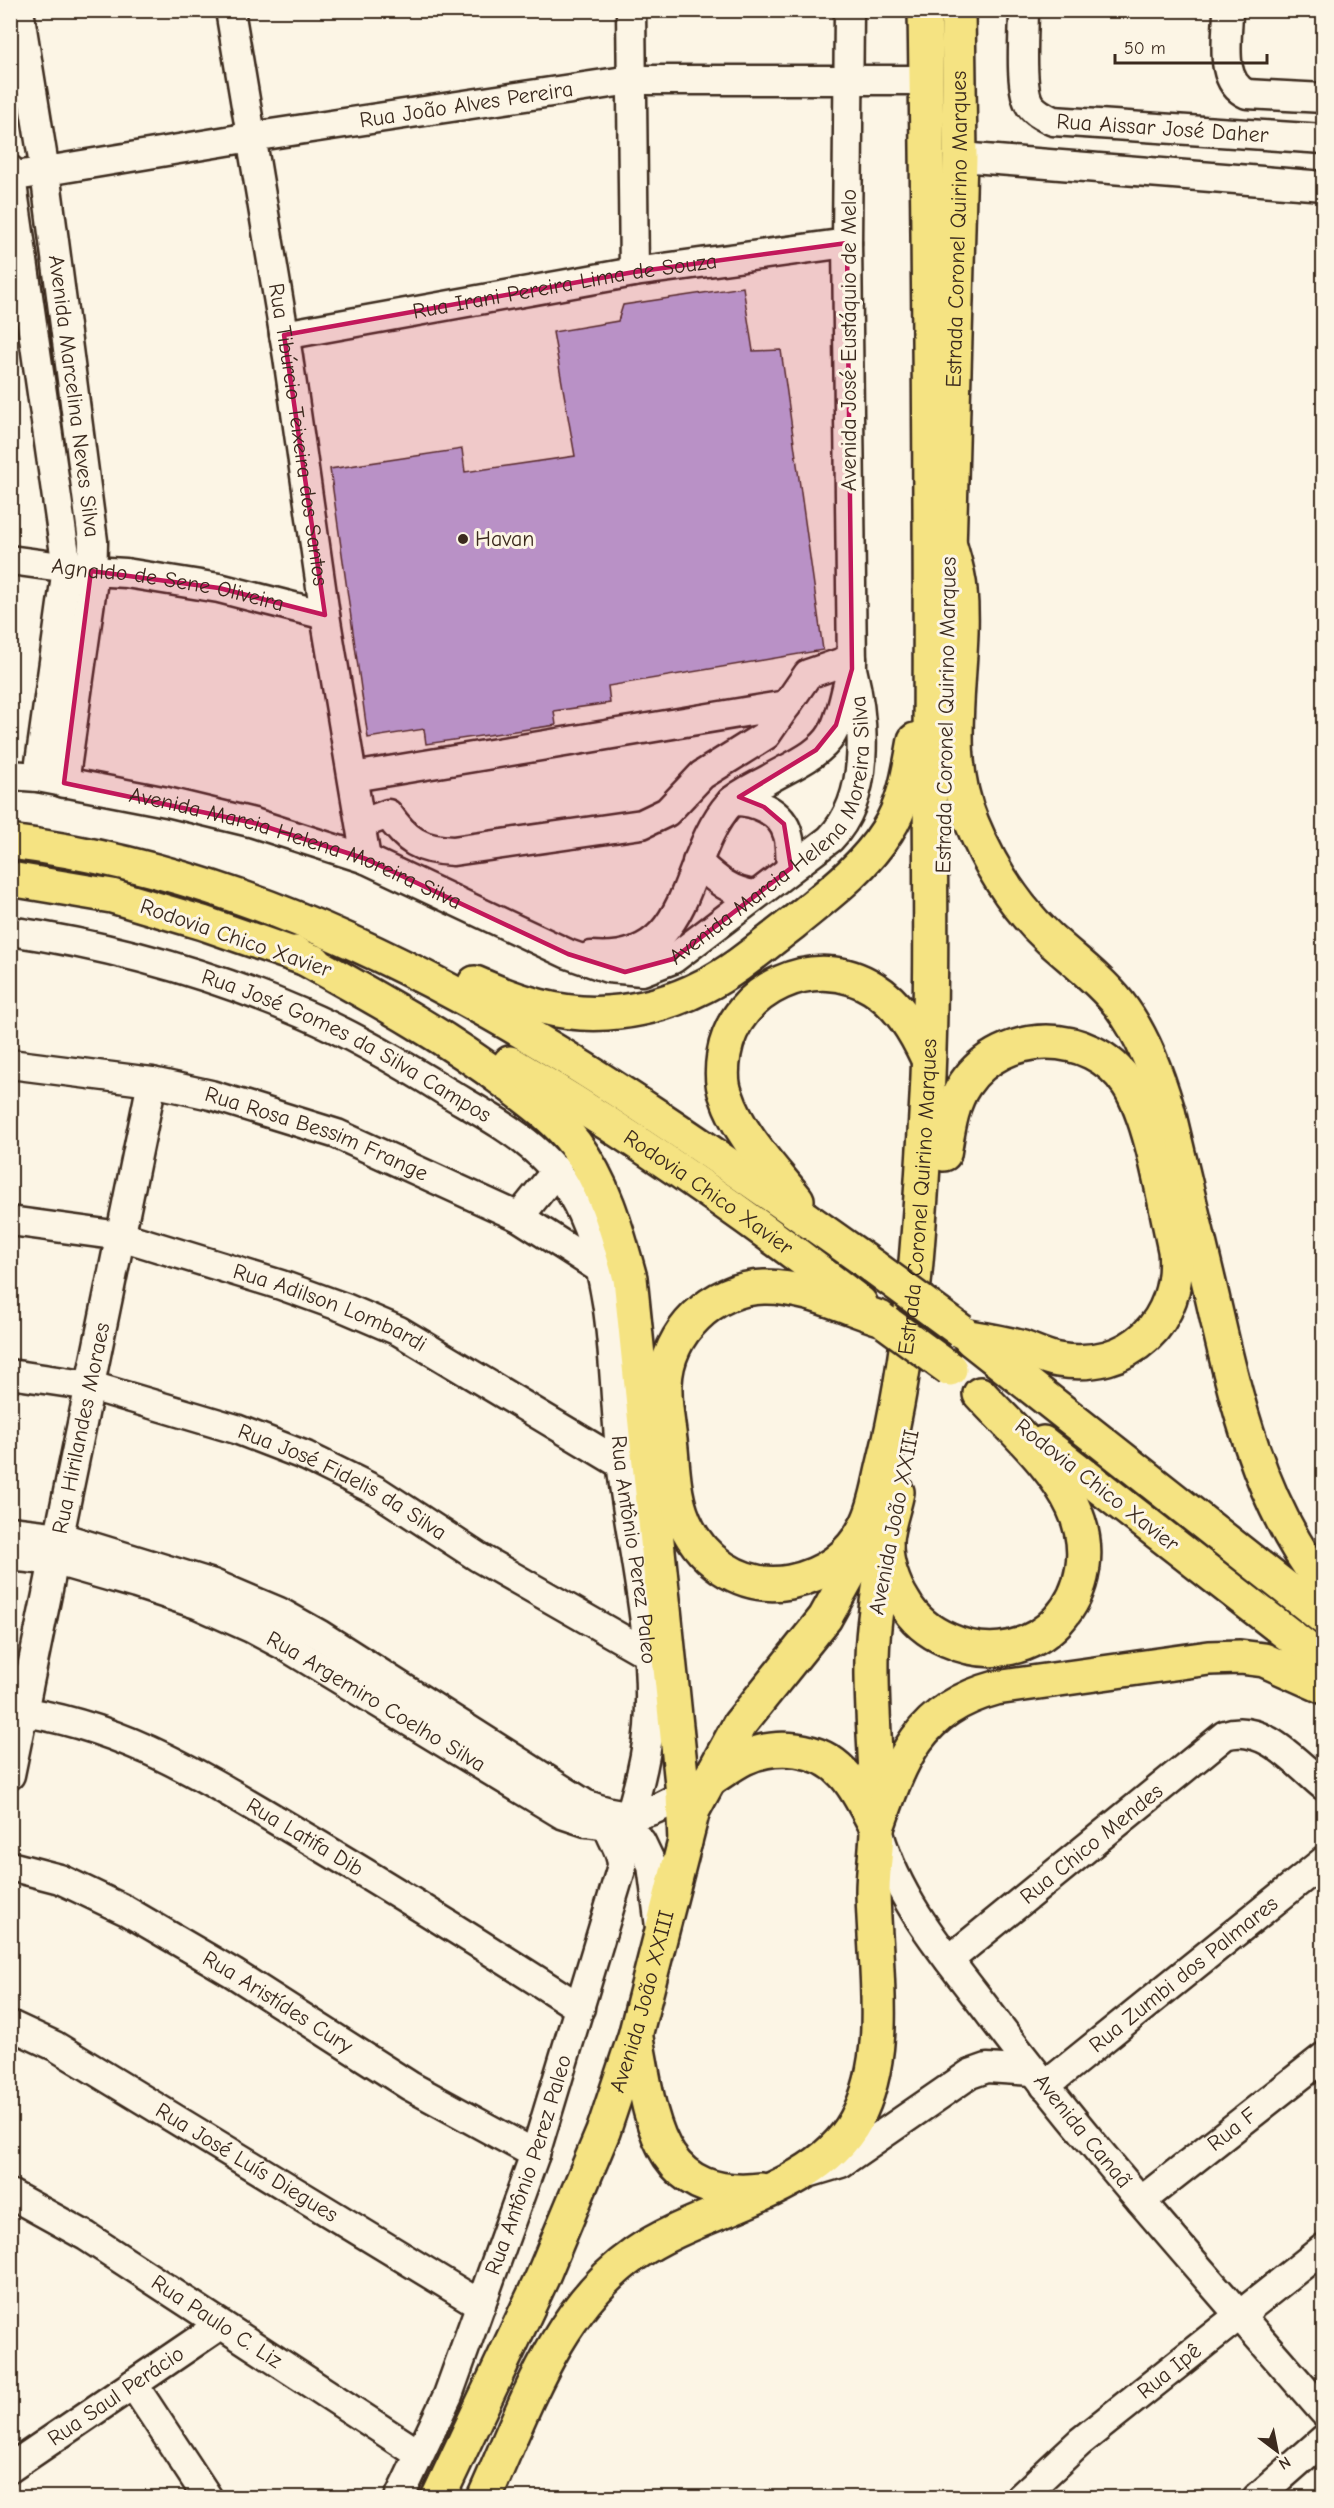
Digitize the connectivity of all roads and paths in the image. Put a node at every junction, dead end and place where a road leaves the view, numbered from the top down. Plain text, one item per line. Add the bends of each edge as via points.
1 (19, 10) edge
2 (230, 10) edge
3 (631, 10) edge
4 (849, 10) edge
5 (925, 10) edge
6 (958, 10) edge
7 (1024, 10) edge
8 (1228, 10) edge
9 (631, 80) junction
10 (926, 80) junction
11 (849, 81) junction
12 (1323, 98) edge
13 (251, 136) junction
14 (1323, 139) edge
15 (960, 157) junction
16 (45, 172) junction
17 (11, 175) edge
18 (1323, 186) edge
19 (847, 243) junction
20 (634, 272) junction
21 (284, 334) junction
22 (950, 546) junction
23 (10, 560) edge
24 (80, 570) junction
25 (325, 615) junction
26 (931, 653) junction
27 (852, 664) junction
28 (787, 705) junction
29 (353, 777) junction
30 (37, 779) edge
31 (732, 801) junction
32 (361, 824) junction
33 (10, 842) edge
34 (366, 860) junction
35 (697, 862) junction
36 (790, 868) junction
37 (10, 879) edge
38 (755, 895) junction
39 (10, 931) edge
40 (338, 936) junction
41 (295, 953) junction
42 (568, 954) junction
43 (929, 1060) junction
44 (10, 1064) edge
45 (152, 1082) junction
46 (944, 1154) junction
47 (557, 1170) junction
48 (519, 1217) junction
49 (10, 1221) edge
50 (818, 1227) junction
51 (121, 1236) junction
52 (602, 1270) junction
53 (883, 1320) junction
54 (965, 1334) junction
55 (10, 1374) edge
56 (91, 1386) junction
57 (981, 1394) junction
58 (906, 1413) junction
59 (621, 1464) junction
60 (10, 1531) edge
61 (878, 1532) junction
62 (58, 1549) junction
63 (10, 1556) edge
64 (1323, 1586) edge
65 (1323, 1618) edge
66 (648, 1654) junction
67 (1323, 1662) edge
68 (1323, 1687) edge
69 (17, 1710) edge
70 (10, 1775) edge
71 (1323, 1786) edge
72 (695, 1787) junction
73 (617, 1820) junction
74 (877, 1828) junction
75 (1323, 1861) edge
76 (10, 1866) edge
77 (660, 1930) junction
78 (949, 1960) junction
79 (580, 2008) junction
80 (10, 2025) edge
81 (635, 2036) junction
82 (1323, 2057) edge
83 (1039, 2078) junction
84 (535, 2154) junction
85 (786, 2181) junction
86 (10, 2194) edge
87 (1141, 2201) junction
88 (1323, 2248) edge
89 (481, 2306) junction
90 (1238, 2314) junction
91 (220, 2325) junction
92 (133, 2384) junction
93 (1323, 2412) edge
94 (1323, 2439) edge
95 (418, 2454) junction
96 (10, 2468) edge
97 (208, 2498) edge
98 (399, 2498) edge
99 (438, 2498) edge
100 (484, 2498) edge
101 (1020, 2498) edge
102 (1257, 2498) edge

1 - 16 street, Avenida Marcelina Neves Silva
2 - 13 street, Rua Tibúrcio Teixeira dos Santos
3 - 9 street
4 - 11 street, Avenida José Eustáquio de Melo
5 - 10 main road, Estrada Coronel Quirino Marques
6 - 15 main road, Estrada Coronel Quirino Marques
7 - 14 street, Rua Aissar José Daher via 1028,103 1053,121
8 - 12 street, Rua Aissar José Daher via 1228,74 1238,90 1247,94
9 - 11 street, Rua João Alves Pereira
9 - 13 street, Rua João Alves Pereira
9 - 20 street
10 - 11 street, Rua João Alves Pereira
10 - 26 main road, Estrada Coronel Quirino Marques
11 - 19 street, Avenida José Eustáquio de Melo
13 - 16 street, Rua João Alves Pereira
13 - 21 street, Rua Tibúrcio Teixeira dos Santos
15 - 18 street
15 - 22 main road, Estrada Coronel Quirino Marques
16 - 17 street, Rua João Alves Pereira
16 - 24 street, Avenida Marcelina Neves Silva via 93,541
17 - 24 street, Avenida Marcelina Neves Silva
19 - 20 street, Rua Irani Pereira Lima de Souza
19 - 27 street, Avenida José Eustáquio de Melo
20 - 21 street, Rua Irani Pereira Lima de Souza
21 - 25 street, Rua Tibúrcio Teixeira dos Santos
22 - 46 main road, Estrada Coronel Quirino Marques via 944,655
22 - 64 main road via 960,590 957,768 970,821 997,875 1021,908 1120,1005 1157,1074 1228,1366 1254,1454 1289,1532
23 - 24 street, Agnaldo de Sene Oliveira
24 - 25 street, Agnaldo de Sene Oliveira via 219,588
24 - 30 street, Avenida Marcelina Neves Silva
25 - 29 street, Rua Tibúrcio Teixeira dos Santos
26 - 40 main road via 908,782 888,831 848,878 740,964 703,987 638,1009 574,1013 515,1000 437,967
26 - 43 main road, Estrada Coronel Quirino Marques
27 - 28 street via 808,674
27 - 31 street, Avenida Marcia Helena Moreira Silva via 836,726 824,744
27 - 36 street, Avenida Marcia Helena Moreira Silva via 860,701 860,750 853,802 840,829
28 - 29 street
28 - 32 street via 766,735 702,775 667,812 642,824 453,851 435,850 403,835 388,814
29 - 32 street, Rua Tibúrcio Teixeira dos Santos
30 - 34 street, Avenida Marcia Helena Moreira Silva via 166,802 254,823
31 - 35 street, Avenida Marcia Helena Moreira Silva via 715,823
31 - 36 street via 751,802 780,819 789,836
32 - 34 street, Rua Tibúrcio Teixeira dos Santos
33 - 40 main road, Rodovia Chico Xavier via 124,865 220,891
34 - 42 street, Avenida Marcia Helena Moreira Silva
35 - 38 street via 725,886
35 - 42 street, Avenida Marcia Helena Moreira Silva via 681,909 649,943 603,957
36 - 38 street, Avenida Marcia Helena Moreira Silva
37 - 41 main road, Rodovia Chico Xavier via 112,896
38 - 42 street, Avenida Marcia Helena Moreira Silva via 658,967 625,972
39 - 47 street, Rua José Gomes da Silva Campos via 93,946 174,967 307,1015 395,1060 513,1131
40 - 50 main road, Rodovia Chico Xavier via 407,967 581,1066
41 - 53 main road, Rodovia Chico Xavier via 420,1010 575,1101 756,1223
41 - 72 main road, Avenida João XXIII via 414,1019 538,1107 575,1144 601,1187 615,1220 630,1278
43 - 50 main road via 913,1031 886,998 853,978 831,973 808,973 769,988 735,1021 726,1042 724,1092 736,1120
43 - 58 main road, Estrada Coronel Quirino Marques
44 - 45 street, Rua Rosa Bessim Frange
45 - 48 street, Rua Rosa Bessim Frange via 211,1095 337,1134
45 - 51 street, Rua Hirilandes Moraes
46 - 54 main road via 957,1098 978,1070 995,1057 1029,1042 1048,1041 1083,1048 1116,1068 1137,1099 1175,1250 1173,1288 1159,1321 1147,1336 1114,1357 1092,1363 1057,1360
46 - 58 main road, Estrada Coronel Quirino Marques via 935,1260
47 - 48 street
47 - 52 street, Rua José Gomes da Silva Campos via 581,1210
48 - 52 street, Rua Rosa Bessim Frange
49 - 51 street, Rua Adilson Lombardi
50 - 54 main road, Rodovia Chico Xavier, bridge
51 - 56 street, Rua Hirilandes Moraes
51 - 59 street, Rua Adilson Lombardi via 281,1285 399,1331
52 - 59 street, Rua Antônio Perez Paleo
53 - 57 main road, Rodovia Chico Xavier, bridge
53 - 61 main road via 800,1291 761,1287 726,1295 683,1331 673,1349 664,1385 680,1509 697,1545 724,1569 758,1583 798,1580 831,1567
54 - 65 main road, Rodovia Chico Xavier
55 - 56 street, Rua José Fidelis da Silva
56 - 62 street, Rua Hirilandes Moraes
56 - 66 street, Rua José Fidelis da Silva via 236,1429 306,1456 377,1491 478,1557
57 - 61 main road via 1045,1466 1073,1507 1080,1526 1083,1564 1080,1584 1063,1616 1032,1640 1000,1650 968,1648 927,1629 911,1613 892,1578
57 - 67 main road, Rodovia Chico Xavier
58 - 61 main road
59 - 66 street, Rua Antônio Perez Paleo
60 - 62 street, Rua Argemiro Coelho Silva
61 - 72 main road, Avenida João XXIII via 825,1618
61 - 74 main road, Avenida João XXIII via 872,1658
62 - 63 street, Rua Argemiro Coelho Silva
62 - 69 street, Rua Hirilandes Moraes
62 - 73 street, Rua Argemiro Coelho Silva via 251,1628 562,1814
66 - 73 street, Rua Antônio Perez Paleo via 649,1731
68 - 74 main road via 1264,1660 1209,1658 975,1694 938,1716 908,1750
69 - 70 street, Rua Hirilandes Moraes
69 - 79 street, Rua Latifa Dib via 107,1732 173,1760 393,1889
71 - 78 street, Rua Chico Mendes via 1266,1740 1236,1731 1215,1742
72 - 73 street, Rua Argemiro Coelho Silva via 660,1809
72 - 74 main road via 763,1752 810,1751 829,1760 844,1774
72 - 77 main road, Avenida João XXIII via 685,1842
73 - 77 street via 641,1842 652,1865
73 - 79 street, Rua Antônio Perez Paleo via 622,1866
74 - 78 street, Avenida Canaã via 898,1886
74 - 85 main road, Avenida João XXIII via 873,1887 878,2041 875,2067 854,2124 830,2152
75 - 83 street, Rua Zumbi dos Palmares
76 - 84 street, Rua Aristídes Cury via 60,1879 125,1910 233,1973 410,2086
77 - 81 main road, Avenida João XXIII
78 - 83 street, Avenida Canaã
79 - 84 street, Rua Antônio Perez Paleo
80 - 89 street, Rua José Luís Diegues via 55,2046
81 - 85 main road via 651,2120 669,2157 697,2180 717,2188 739,2192
81 - 99 main road, Avenida João XXIII via 603,2132 542,2278
82 - 87 street, Rua F
83 - 85 street, Avenida João XXIII via 987,2068 970,2074 842,2163
83 - 87 street, Avenida Canaã
84 - 89 street, Rua Antônio Perez Paleo
85 - 100 main road, Avenida João XXIII via 671,2231 633,2255 602,2282 553,2349
86 - 91 street, Rua Paulo C. Liz via 86,2236
87 - 90 street, Avenida Canaã
88 - 90 street, Rua Ipê
89 - 95 street, Rua Antônio Perez Paleo via 448,2395
90 - 93 street, Avenida Canaã
90 - 101 street, Rua Ipê via 1080,2442
91 - 92 street, Rua Saul Perácio
91 - 95 street, Rua Paulo C. Liz
92 - 96 street, Rua Saul Perácio
92 - 97 street
94 - 102 street
95 - 98 street, Rua Antônio Perez Paleo

